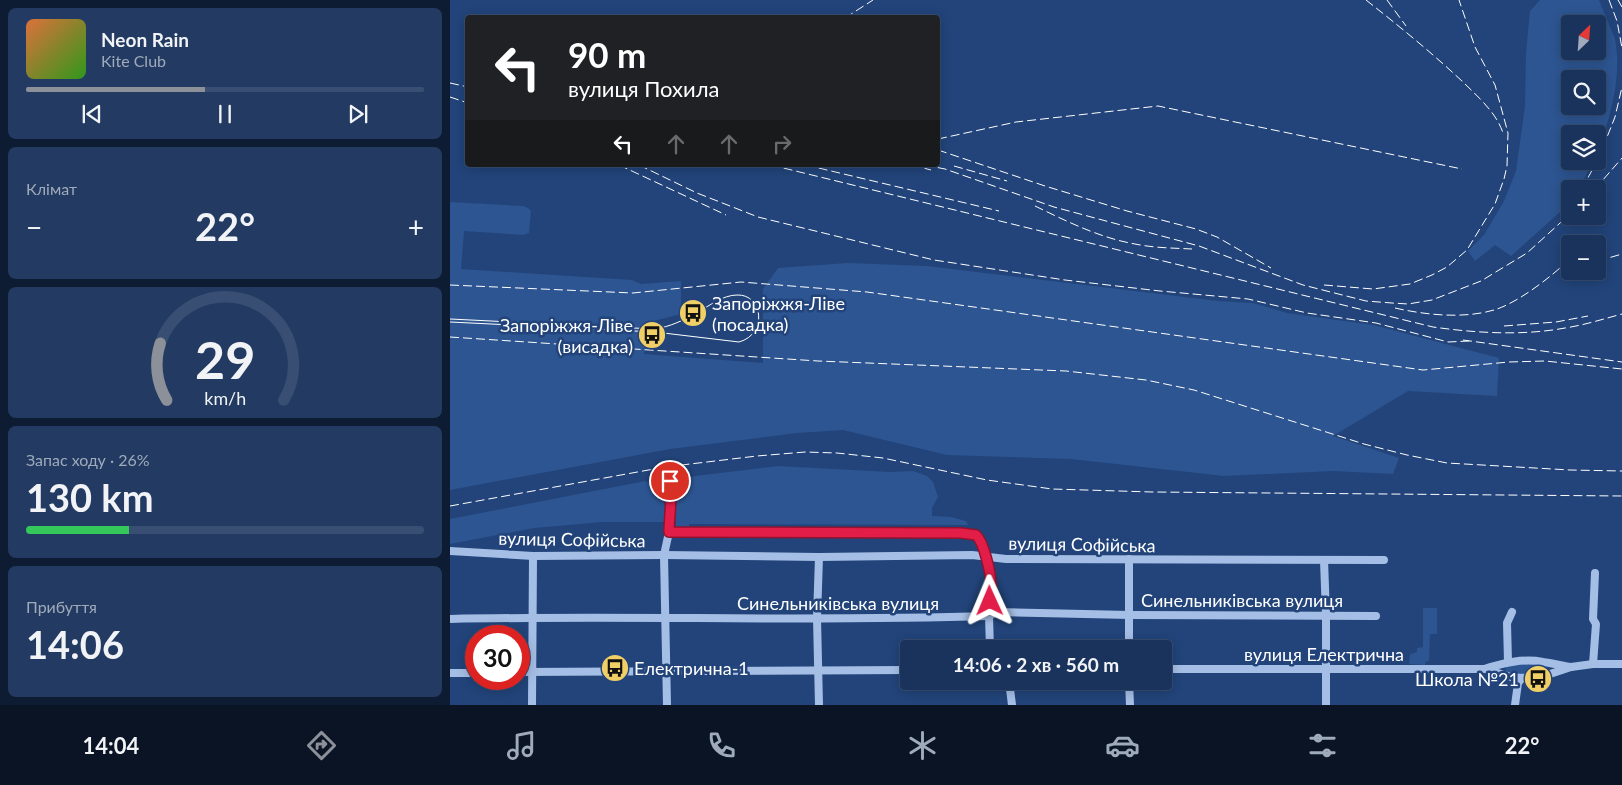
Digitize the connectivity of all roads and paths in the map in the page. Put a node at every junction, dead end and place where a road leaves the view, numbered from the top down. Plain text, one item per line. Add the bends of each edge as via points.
1 (670, 481) dead end
2 (669, 532) junction
3 (450, 551) edge
4 (664, 555) junction
5 (533, 556) junction
6 (986, 556) junction
7 (819, 557) junction
8 (1129, 559) junction
9 (1324, 560) junction
10 (1384, 560) dead end
11 (1595, 573) dead end
12 (1512, 612) dead end
13 (1130, 615) junction
14 (989, 616) junction
15 (1326, 616) junction
16 (1376, 616) dead end
17 (532, 617) junction
18 (667, 618) junction
19 (817, 618) junction
20 (450, 619) edge
21 (990, 640) edge
22 (1129, 640) edge
23 (1506, 662) junction
24 (1548, 663) junction
25 (1593, 664) junction
26 (1622, 664) edge
27 (1571, 667) junction
28 (1325, 668) junction
29 (1484, 668) junction
30 (1172, 669) edge
31 (900, 670) edge
32 (818, 671) junction
33 (531, 672) junction
34 (667, 672) junction
35 (450, 673) edge
36 (465, 673) edge
37 (1505, 675) junction
38 (1549, 675) junction
39 (1517, 678) junction
40 (1010, 690) edge
41 (1129, 690) edge
42 (532, 705) edge
43 (667, 705) edge
44 (819, 705) edge
45 (1012, 705) edge
46 (1130, 705) edge
47 (1326, 705) edge
48 (1515, 705) edge

1 - 2 street
2 - 4 street
2 - 6 street via 972,534 979,537
3 - 5 street, вулиця Софійська
4 - 5 street, вулиця Софійська
4 - 7 street, вулиця Софійська
4 - 18 street
5 - 17 street
6 - 7 street, вулиця Софійська
6 - 8 street, вулиця Софійська via 1006,559
6 - 14 street via 992,585
7 - 19 street
8 - 9 street, вулиця Софійська
8 - 13 street
9 - 10 street, вулиця Софійська
9 - 15 street
11 - 25 street
12 - 23 street via 1507,623
13 - 14 street, Синельниківська вулиця via 997,612
13 - 15 street, Синельниківська вулиця
13 - 22 street
14 - 19 street, Синельниківська вулиця
14 - 21 street
15 - 16 street, Синельниківська вулиця
15 - 28 street
17 - 18 street, Синельниківська вулиця
17 - 20 street, Синельниківська вулиця
17 - 33 street
18 - 19 street, Синельниківська вулиця
18 - 34 street
19 - 32 street
23 - 24 street, вулиця Електрична
23 - 29 street, вулиця Електрична
23 - 37 street via 1502,672
24 - 27 street, вулиця Електрична
24 - 38 street via 1551,666
25 - 26 street, вулиця Електрична
25 - 27 street, вулиця Електрична
27 - 38 street, вулиця Електрична
28 - 29 street, вулиця Електрична
28 - 30 street, вулиця Електрична
28 - 47 street
29 - 37 street, вулиця Електрична
31 - 32 street
32 - 34 street
32 - 44 street
33 - 34 street
33 - 42 street
34 - 43 street
35 - 36 street
37 - 39 street, вулиця Електрична
38 - 39 street, вулиця Електрична
39 - 48 street
40 - 45 street
41 - 46 street

